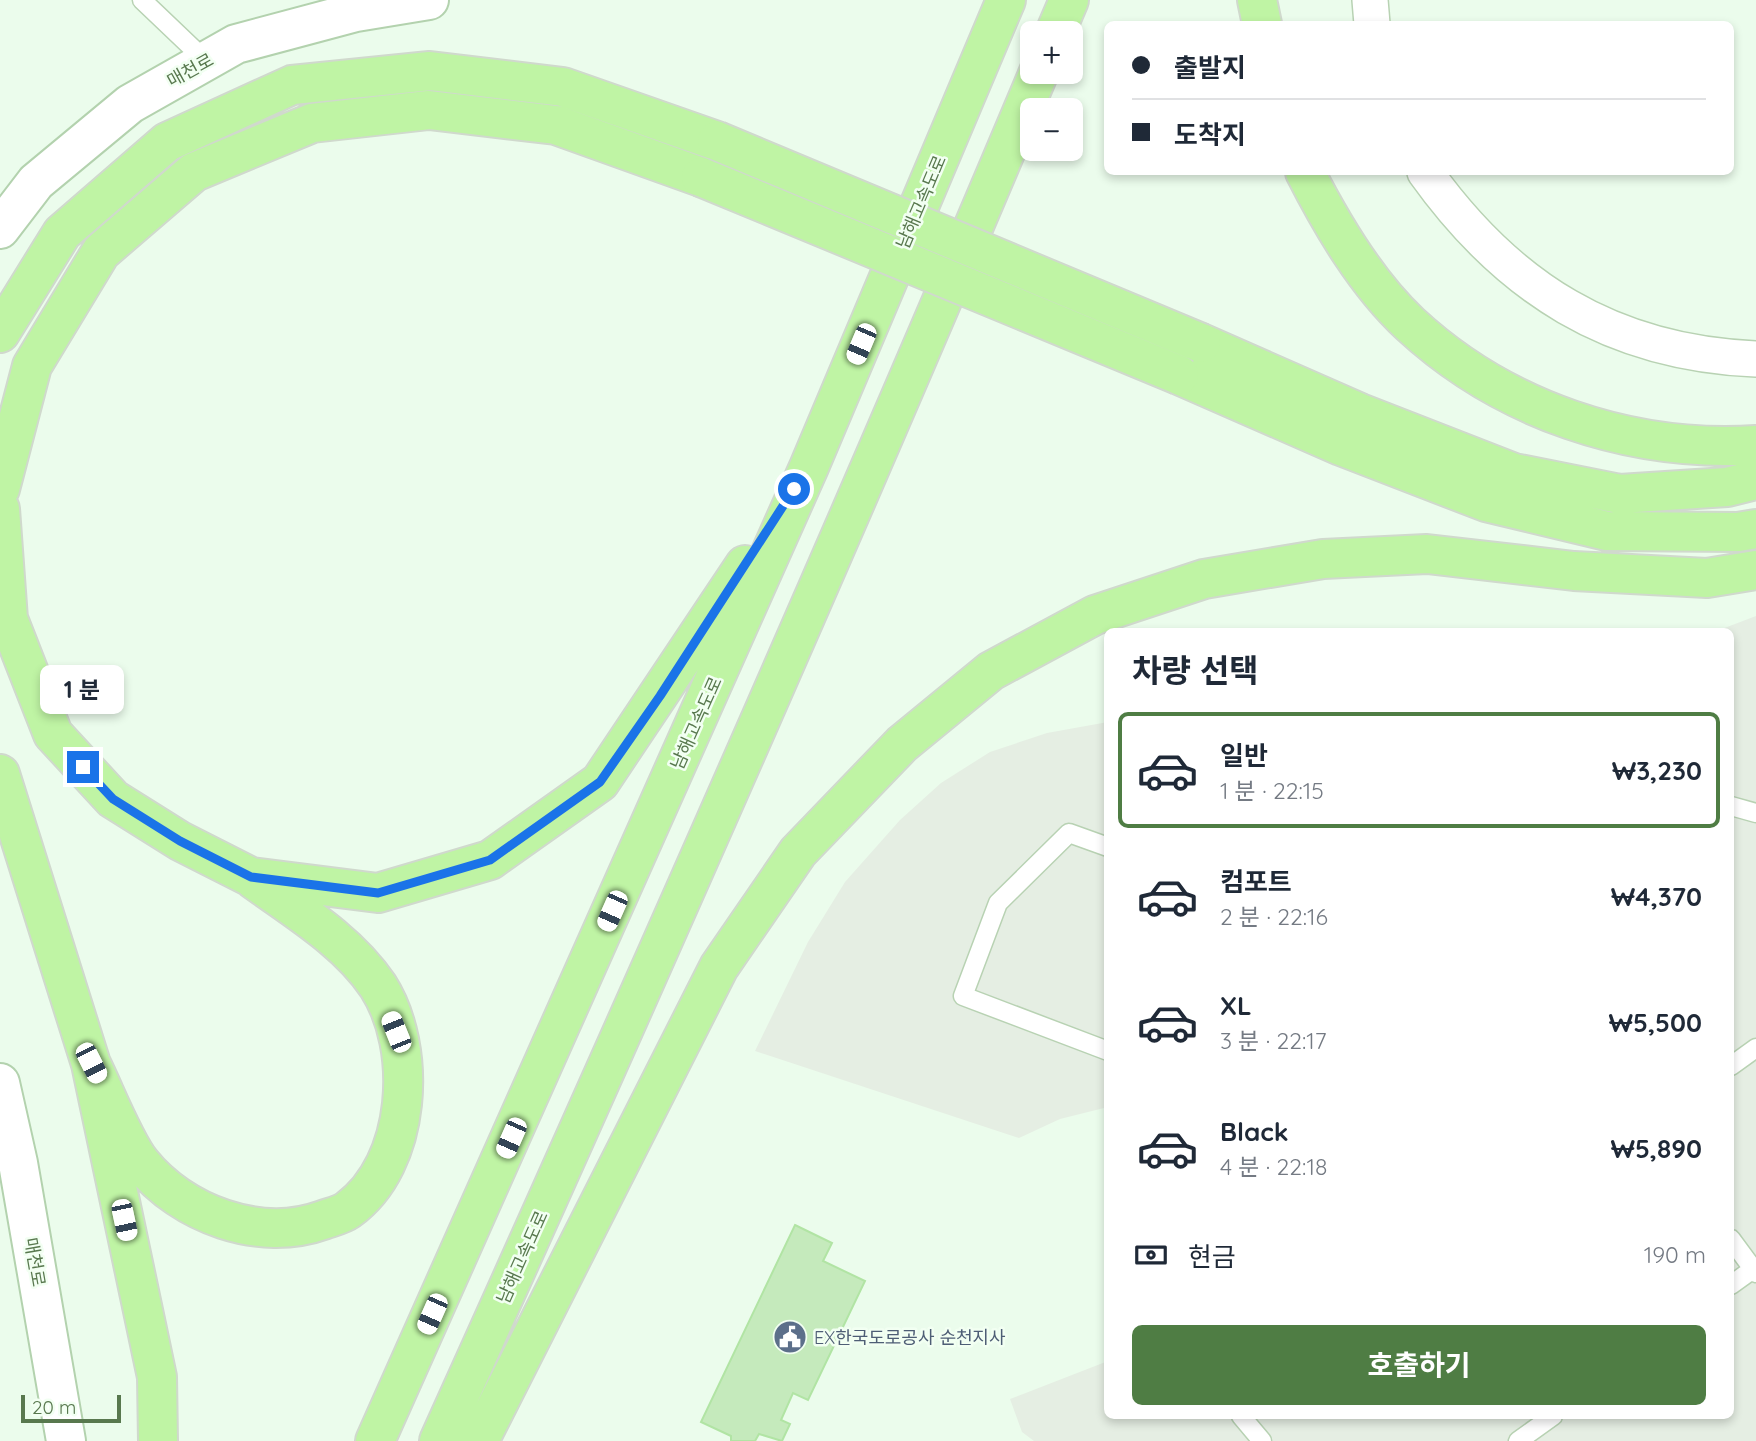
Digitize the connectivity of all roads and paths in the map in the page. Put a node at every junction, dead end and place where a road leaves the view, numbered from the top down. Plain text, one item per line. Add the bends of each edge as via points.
1 (142, 0) edge
2 (429, 0) edge
3 (1006, 0) edge
4 (1069, 0) edge
5 (1257, 0) edge
6 (1370, 0) edge
7 (1060, 21) edge
8 (1261, 21) edge
9 (1372, 21) edge
10 (206, 61) junction
11 (1034, 84) edge
12 (1307, 175) edge
13 (1427, 175) edge
14 (0, 229) edge
15 (0, 333) edge
16 (1756, 359) edge
17 (1756, 445) edge
18 (809, 467) junction
19 (1756, 480) edge
20 (0, 489) edge
21 (0, 509) edge
22 (1756, 529) edge
23 (1756, 570) edge
24 (0, 774) edge
25 (1734, 807) edge
26 (1756, 813) edge
27 (1104, 846) edge
28 (251, 877) junction
29 (1756, 1048) edge
30 (1104, 1049) edge
31 (91, 1063) junction
32 (1734, 1064) edge
33 (1, 1093) edge
34 (1734, 1244) edge
35 (1755, 1270) edge
36 (1734, 1283) edge
37 (1244, 1419) edge
38 (1549, 1419) edge
39 (66, 1441) edge
40 (158, 1441) edge
41 (375, 1441) edge
42 (439, 1441) edge
43 (479, 1441) edge
44 (1262, 1441) edge
45 (1518, 1441) edge

1 - 10 lane
2 - 10 main road, 매천로 via 356,12 236,44
3 - 18 highway, 남해고속도로
4 - 7 highway
5 - 8 highway
6 - 9 street
10 - 14 main road, 매천로 via 130,104 36,182
11 - 42 highway, 남해고속도로 via 653,967
12 - 17 highway via 1354,257 1409,324 1480,377 1562,419 1651,442
13 - 16 street via 1487,246 1547,296 1587,320 1675,349
15 - 19 highway, bridge via 62,233 167,142 292,85 430,71 563,87 718,141 1360,413 1514,473 1620,494 1727,487
18 - 28 highway via 600,782 490,860 378,893
18 - 41 highway, 남해고속도로
20 - 22 highway, bridge via 32,366 101,252 194,172 312,123 429,110 556,125 701,177 1341,446 1486,502 1607,531
21 - 28 highway via 8,619 53,734 113,799 180,841
23 - 43 highway via 1707,578 1574,571 1427,554 1323,559 1204,579 1095,615 991,671 902,744 798,852 719,967
24 - 31 highway
25 - 26 lane
27 - 30 lane via 1069,833 998,903 963,996
28 - 31 highway via 346,949 378,987 396,1032 403,1055 399,1127 387,1160 363,1194 346,1211 313,1224 281,1229 235,1224 206,1213 174,1193 141,1163
29 - 32 lane
31 - 40 highway via 156,1377
33 - 39 main road, 매천로 via 18,1163
34 - 35 lane
35 - 36 lane
37 - 44 lane
38 - 45 lane

